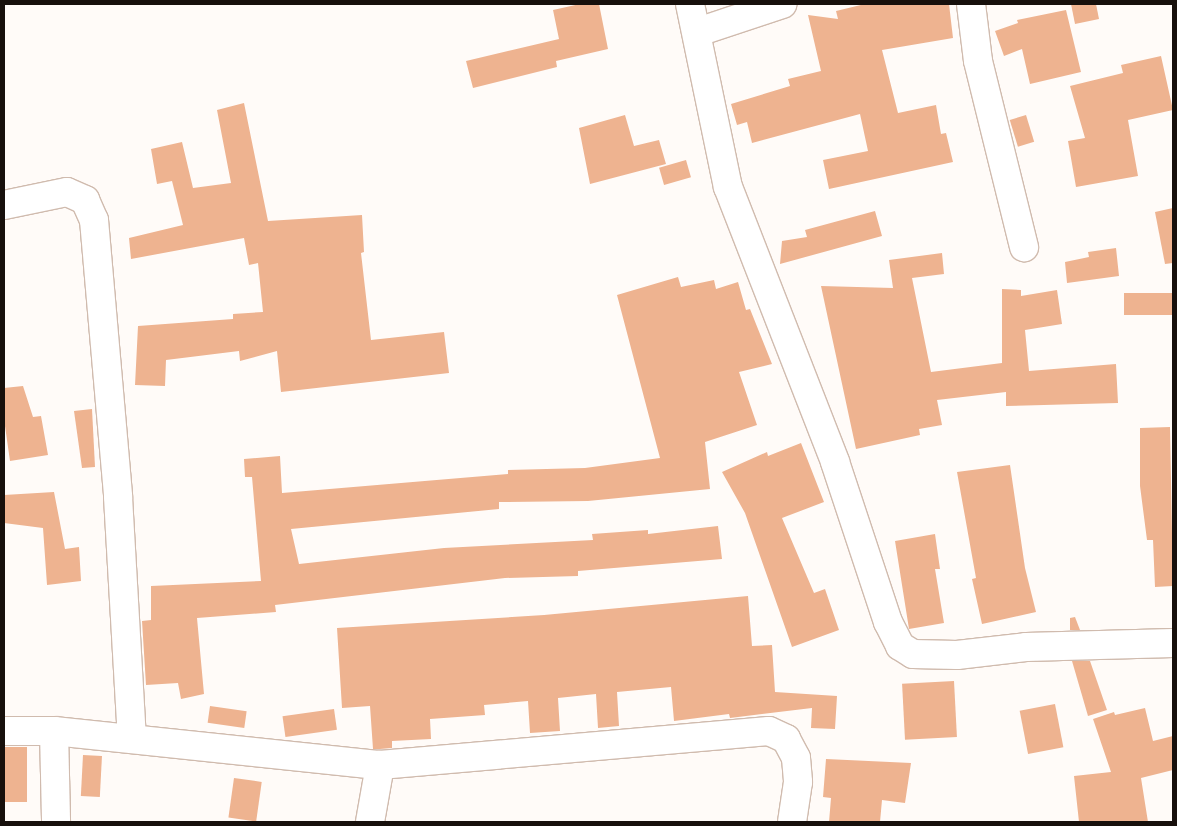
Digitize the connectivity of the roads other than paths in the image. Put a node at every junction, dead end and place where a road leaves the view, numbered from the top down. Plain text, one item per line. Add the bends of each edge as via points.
1 (690, 4) edge
2 (782, 4) edge
3 (971, 4) edge
4 (698, 32) junction
5 (4, 205) edge
6 (1024, 247) dead end
7 (1173, 643) edge
8 (4, 731) edge
9 (54, 731) junction
10 (132, 738) junction
11 (380, 766) junction
12 (56, 822) edge
13 (370, 822) edge
14 (792, 822) edge

1 - 4 street
2 - 4 street
3 - 6 street via 978,61
4 - 7 street via 728,186 835,462 888,622 900,646 913,654 956,655 1026,647
5 - 10 street via 67,192 85,200 94,220 118,497
8 - 9 street
9 - 10 street
9 - 12 street
10 - 11 street
11 - 13 street
11 - 14 street via 769,731 786,739 796,758 798,782

